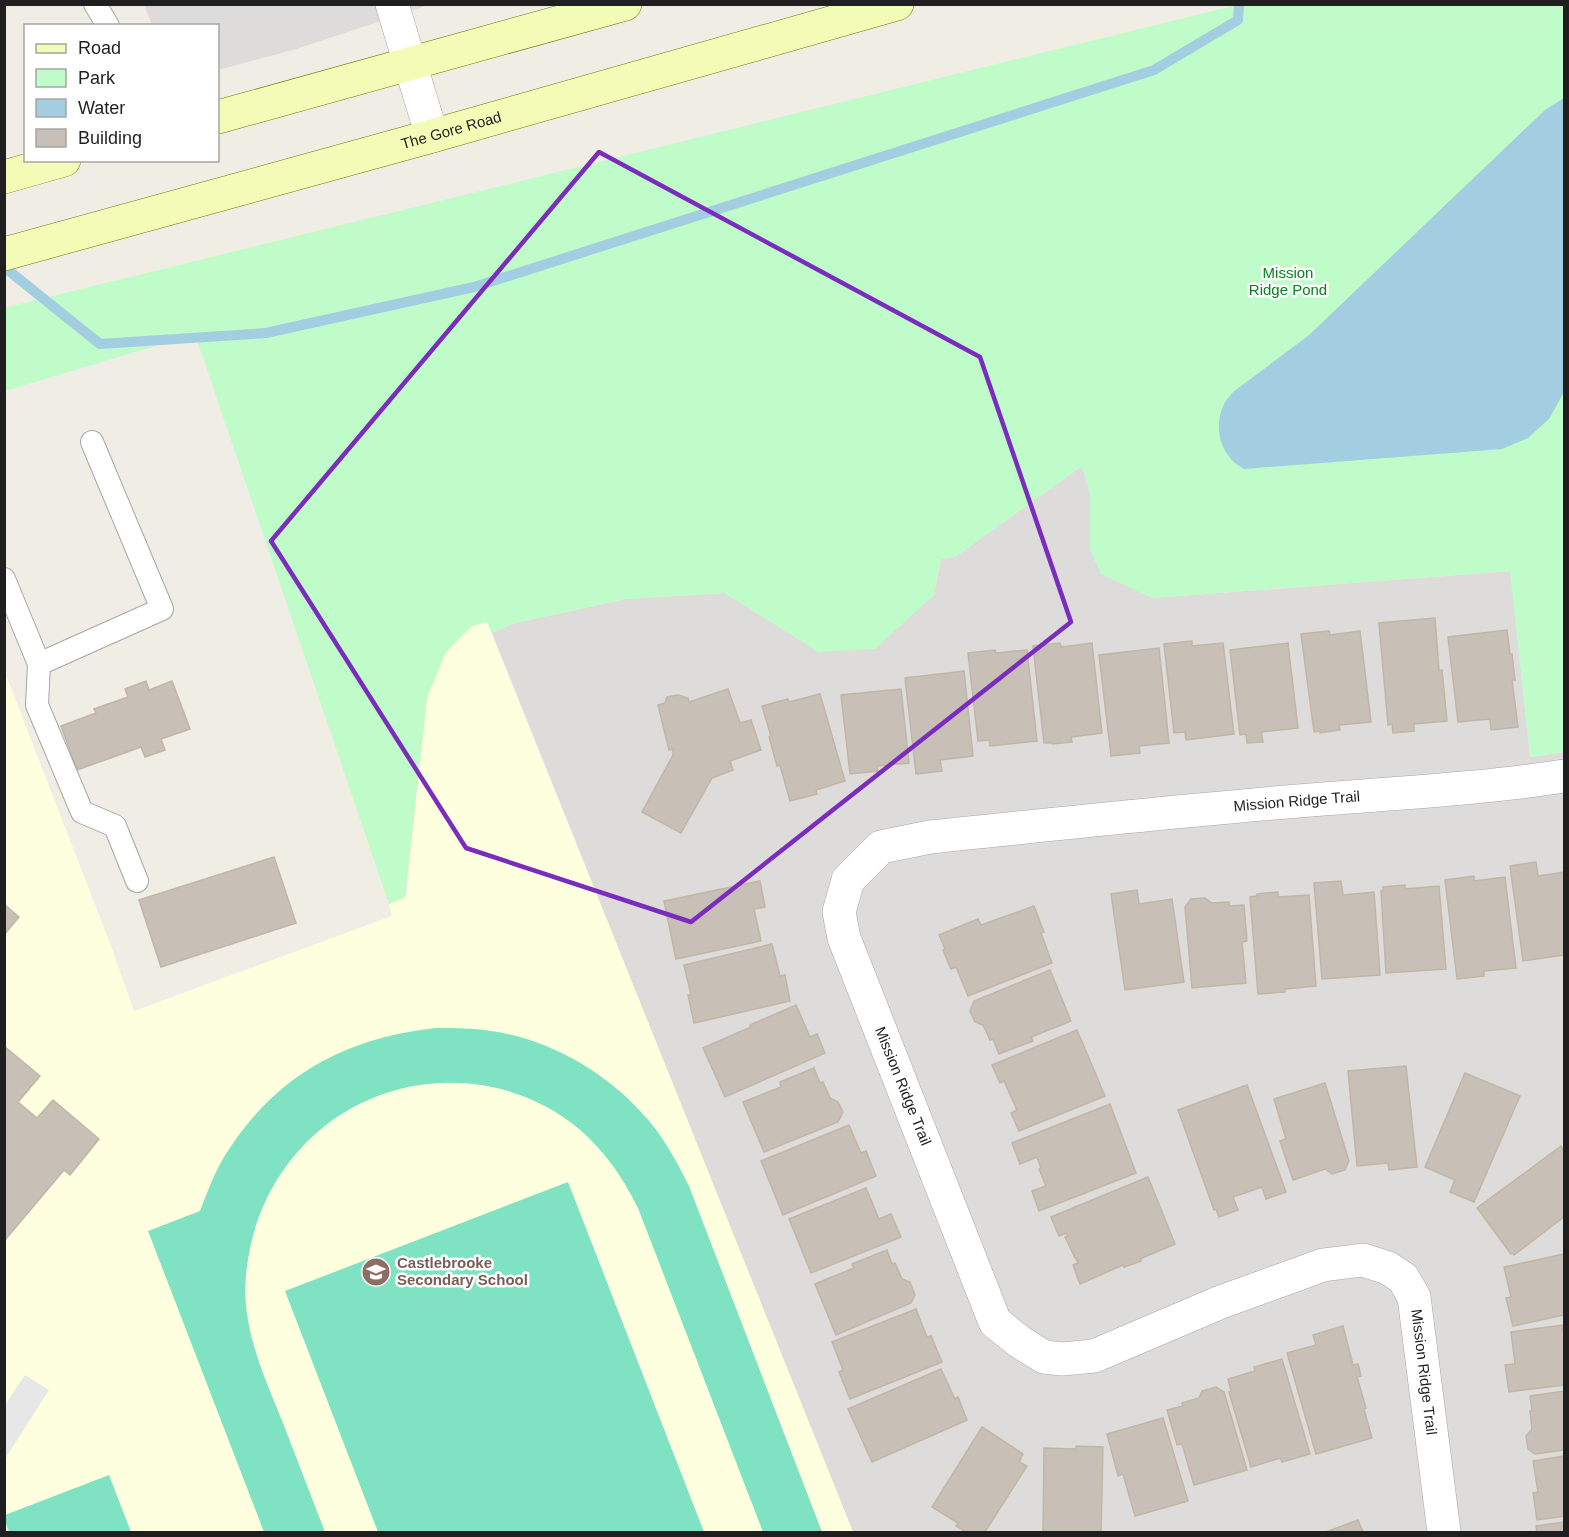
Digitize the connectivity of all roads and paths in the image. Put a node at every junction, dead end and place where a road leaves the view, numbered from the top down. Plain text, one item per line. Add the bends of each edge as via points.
1 (95, 4) edge
2 (392, 4) edge
3 (626, 4) edge
4 (897, 4) edge
5 (107, 24) edge
6 (411, 63) junction
7 (219, 117) edge
8 (432, 136) junction
9 (57, 162) edge
10 (4, 177) edge
11 (4, 254) edge
12 (92, 442) dead end
13 (4, 579) edge
14 (39, 664) junction
15 (1564, 776) edge
16 (136, 881) dead end
17 (1444, 1533) edge

1 - 5 lane
2 - 6 street
3 - 6 main road
4 - 8 main road, The Gore Road
6 - 7 main road
6 - 8 street
8 - 11 main road, The Gore Road
9 - 10 main road
12 - 14 lane via 162,609
13 - 14 lane
14 - 16 lane via 37,705 82,812 115,826
15 - 17 street, Mission Ridge Trail via 930,837 881,847 848,880 839,912 844,938 995,1322 1044,1357 1094,1356 1221,1302 1323,1265 1363,1260 1388,1268 1403,1278 1414,1297

